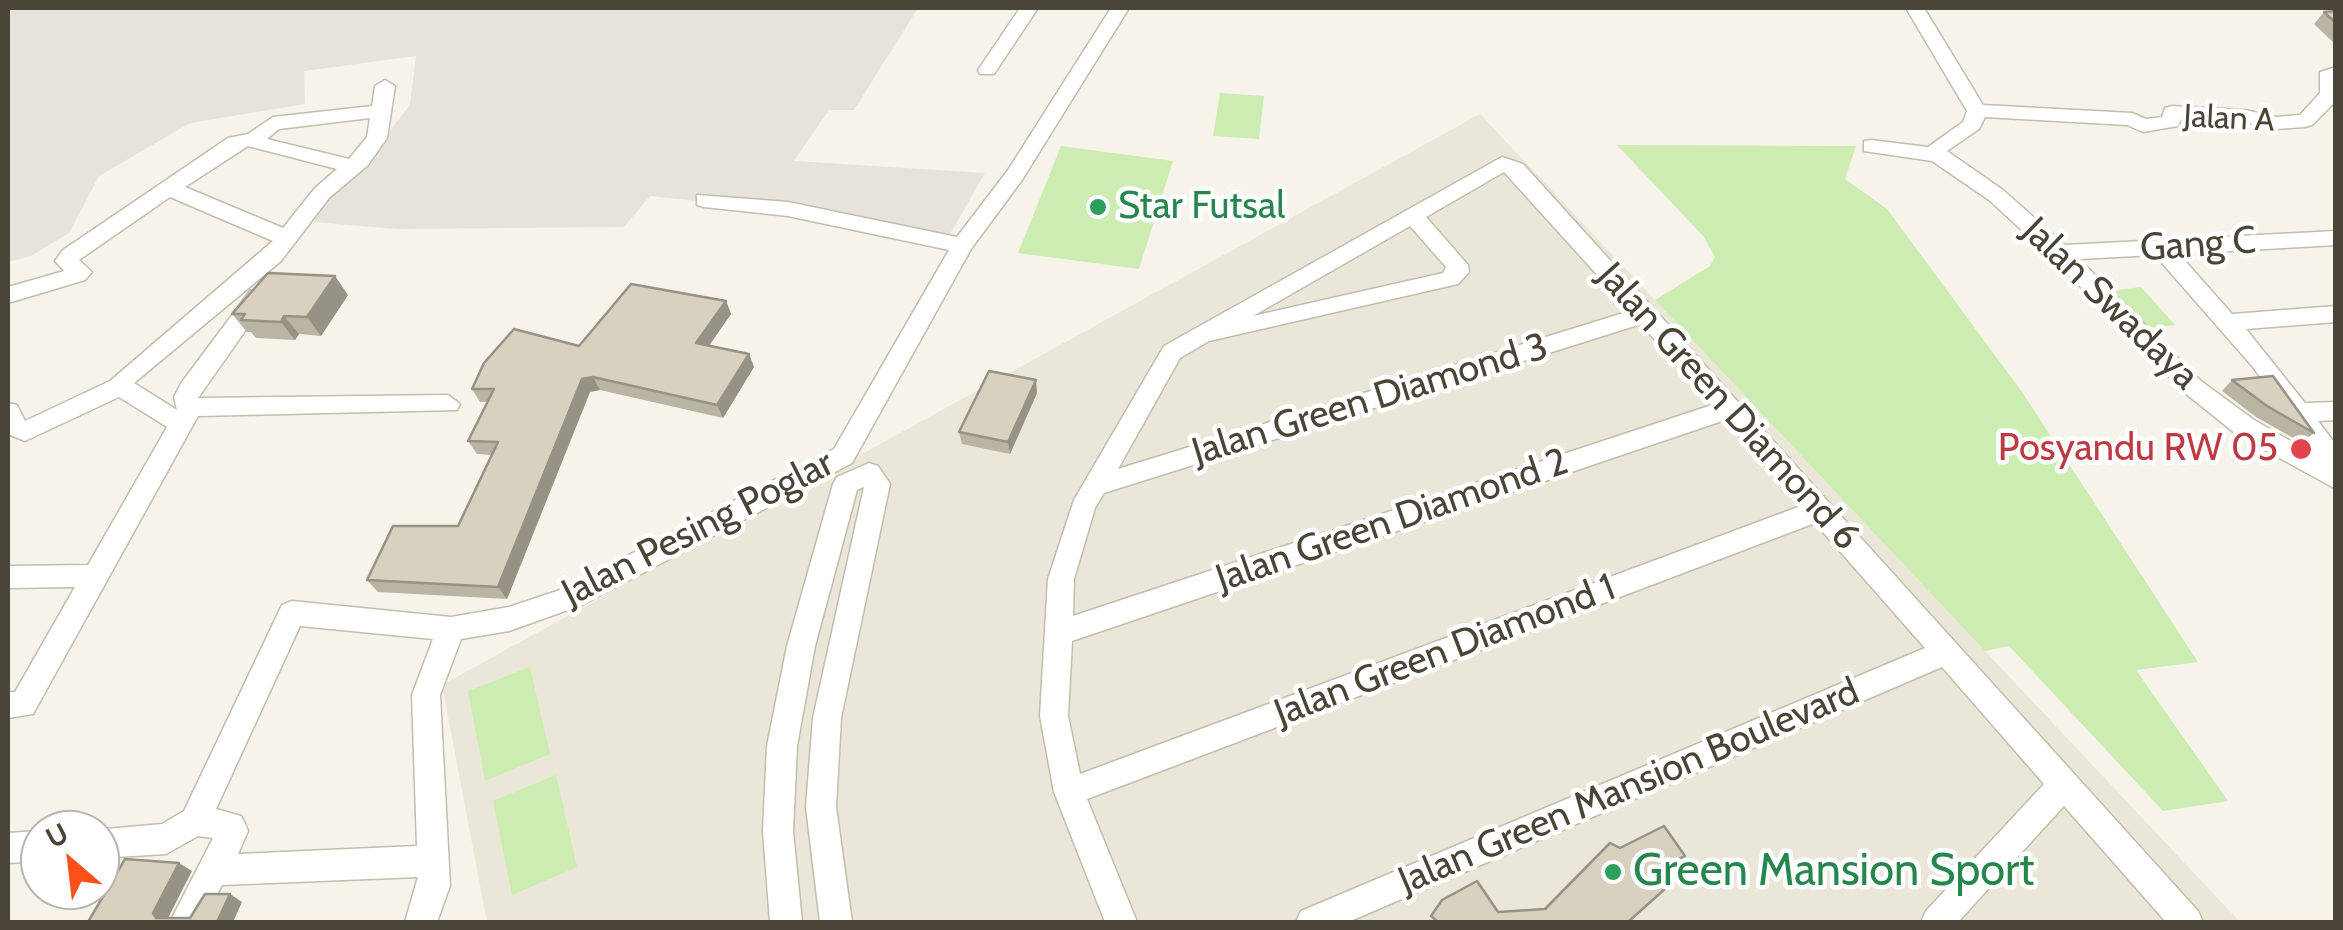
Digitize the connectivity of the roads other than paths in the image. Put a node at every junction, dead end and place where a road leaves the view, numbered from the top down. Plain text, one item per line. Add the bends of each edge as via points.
1 (1029, 8) edge
2 (1120, 8) edge
3 (1914, 8) edge
4 (986, 70) dead end
5 (2336, 74) edge
6 (385, 86) dead end
7 (380, 110) junction
8 (1977, 110) junction
9 (2316, 114) junction
10 (2336, 126) edge
11 (252, 141) junction
12 (1871, 146) dead end
13 (1938, 155) junction
14 (353, 167) junction
15 (170, 189) junction
16 (704, 200) dead end
17 (1412, 215) junction
18 (2336, 238) edge
19 (289, 239) junction
20 (962, 246) junction
21 (2161, 248) junction
22 (2060, 253) junction
23 (271, 284) edge
24 (8, 295) edge
25 (2336, 314) edge
26 (1646, 315) junction
27 (2229, 322) junction
28 (1201, 334) junction
29 (121, 386) junction
30 (448, 404) dead end
31 (1728, 409) junction
32 (2336, 411) edge
33 (8, 412) edge
34 (2296, 413) junction
35 (186, 415) junction
36 (2336, 465) edge
37 (2336, 479) edge
38 (1095, 486) junction
39 (1820, 510) junction
40 (98, 576) junction
41 (8, 577) edge
42 (451, 630) junction
43 (1056, 634) junction
44 (1946, 652) junction
45 (13, 713) edge
46 (2062, 786) junction
47 (1069, 792) junction
48 (195, 820) junction
49 (120, 842) edge
50 (432, 861) junction
51 (214, 870) junction
52 (186, 922) edge
53 (421, 922) edge
54 (786, 922) edge
55 (836, 922) edge
56 (1121, 922) edge
57 (1312, 922) edge
58 (1937, 922) edge
59 (2187, 922) edge

1 - 4 street
2 - 20 street, Jalan Pesing Poglar
3 - 8 street
5 - 9 street, Jalan A via 2328,76 2330,93
6 - 7 street
7 - 11 street via 273,123
7 - 14 street via 375,143
8 - 9 street, Jalan A via 2132,119 2143,126 2171,122 2170,112 2276,123
8 - 13 street via 1972,126 1936,148
9 - 10 street
11 - 14 street
11 - 15 street via 231,145
12 - 13 street
13 - 22 street, Jalan Swadaya
14 - 19 street via 313,204
15 - 19 street
15 - 24 street via 66,259 78,275
16 - 20 street via 788,209
17 - 26 street, Jalan Green Diamond 6 via 1508,164
17 - 28 street
17 - 28 street via 1457,264 1450,278 1251,328
18 - 21 street, Gang C
19 - 29 street
20 - 42 street, Jalan Pesing Poglar via 843,456 572,596 509,620
21 - 22 street, Gang C
21 - 27 street
22 - 37 street, Jalan Swadaya via 2193,388
23 - 35 street via 190,388
25 - 27 street
26 - 31 street, Jalan Green Diamond 6
26 - 38 street, Jalan Green Diamond 3
27 - 34 street
28 - 38 street via 1164,362
29 - 33 street via 25,432
29 - 35 street
30 - 35 street
31 - 39 street, Jalan Green Diamond 6
31 - 43 street, Jalan Green Diamond 2
32 - 34 street
34 - 36 street
35 - 40 street
38 - 43 street via 1066,555
39 - 44 street, Jalan Green Diamond 6
39 - 47 street, Jalan Green Diamond 1
40 - 41 street
40 - 45 street
42 - 48 street, Jalan Pesing Poglar via 292,613
42 - 50 street via 425,702
43 - 47 street via 1054,716
44 - 46 street, Jalan Green Diamond 6
44 - 57 street, Jalan Green Mansion Boulevard
46 - 58 street
46 - 59 street, Jalan Green Diamond 6
47 - 56 street
48 - 49 street via 166,840
48 - 51 street via 232,831
50 - 51 street
50 - 53 street via 434,886
51 - 52 street
54 - 55 street via 778,831 800,646 846,484 868,473 878,484 839,650 820,807

